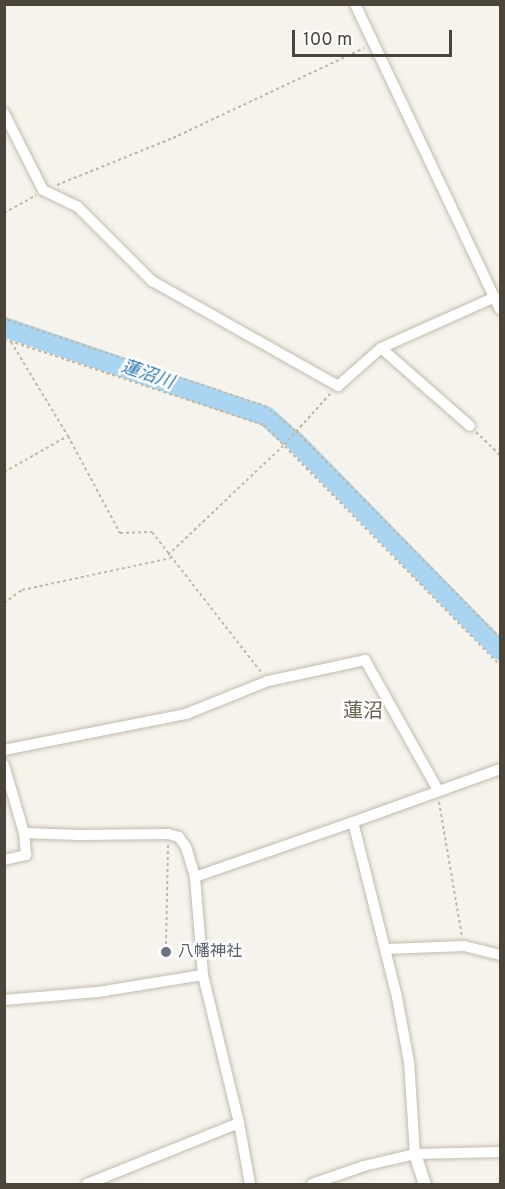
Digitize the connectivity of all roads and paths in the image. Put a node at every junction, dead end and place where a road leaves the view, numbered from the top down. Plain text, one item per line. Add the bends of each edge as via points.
1 (355, 4) edge
2 (374, 44) junction
3 (4, 113) edge
4 (43, 190) junction
5 (4, 213) edge
6 (495, 297) junction
7 (501, 309) edge
8 (4, 313) edge
9 (4, 339) edge
10 (11, 342) junction
11 (381, 348) junction
12 (338, 386) junction
13 (470, 426) joint
14 (296, 431) junction
15 (68, 436) junction
16 (284, 445) junction
17 (501, 455) edge
18 (4, 472) edge
19 (168, 555) junction
20 (171, 558) junction
21 (4, 603) edge
22 (501, 638) edge
23 (501, 665) edge
24 (268, 681) junction
25 (4, 750) edge
26 (4, 765) edge
27 (501, 769) edge
28 (438, 790) junction
29 (352, 822) junction
30 (24, 832) junction
31 (168, 834) junction
32 (4, 860) edge
33 (195, 877) junction
34 (166, 944) dead end
35 (464, 946) junction
36 (387, 949) junction
37 (501, 955) edge
38 (203, 975) junction
39 (4, 1000) edge
40 (239, 1123) junction
41 (501, 1152) edge
42 (415, 1154) junction
43 (87, 1185) edge
44 (250, 1185) edge
45 (312, 1185) edge
46 (425, 1185) edge

1 - 2 street
2 - 4 path via 173,138
2 - 6 street
3 - 4 street
4 - 5 path
4 - 12 street via 78,207 152,281
6 - 7 street
6 - 11 street
8 - 14 path via 9,320 265,406
9 - 10 path
10 - 15 path
10 - 16 path via 264,425
11 - 12 street
11 - 13 street
12 - 14 path
13 - 17 path
14 - 16 path
14 - 22 path
15 - 18 path
15 - 19 path via 120,532 153,532
16 - 19 path
16 - 23 path
19 - 20 path
20 - 21 path via 22,590
20 - 24 path
24 - 25 street via 186,714
24 - 28 street via 365,660
26 - 30 street
27 - 28 street
28 - 29 street
28 - 35 path
29 - 33 street
29 - 36 street
30 - 31 street
30 - 32 street via 26,855
31 - 33 street via 179,837 186,848
31 - 34 path
33 - 38 street
35 - 36 street
35 - 37 street
36 - 42 street via 409,1062
38 - 39 street via 98,992
38 - 40 street
40 - 43 street
40 - 44 street
41 - 42 street
42 - 45 street via 364,1166
42 - 46 street

